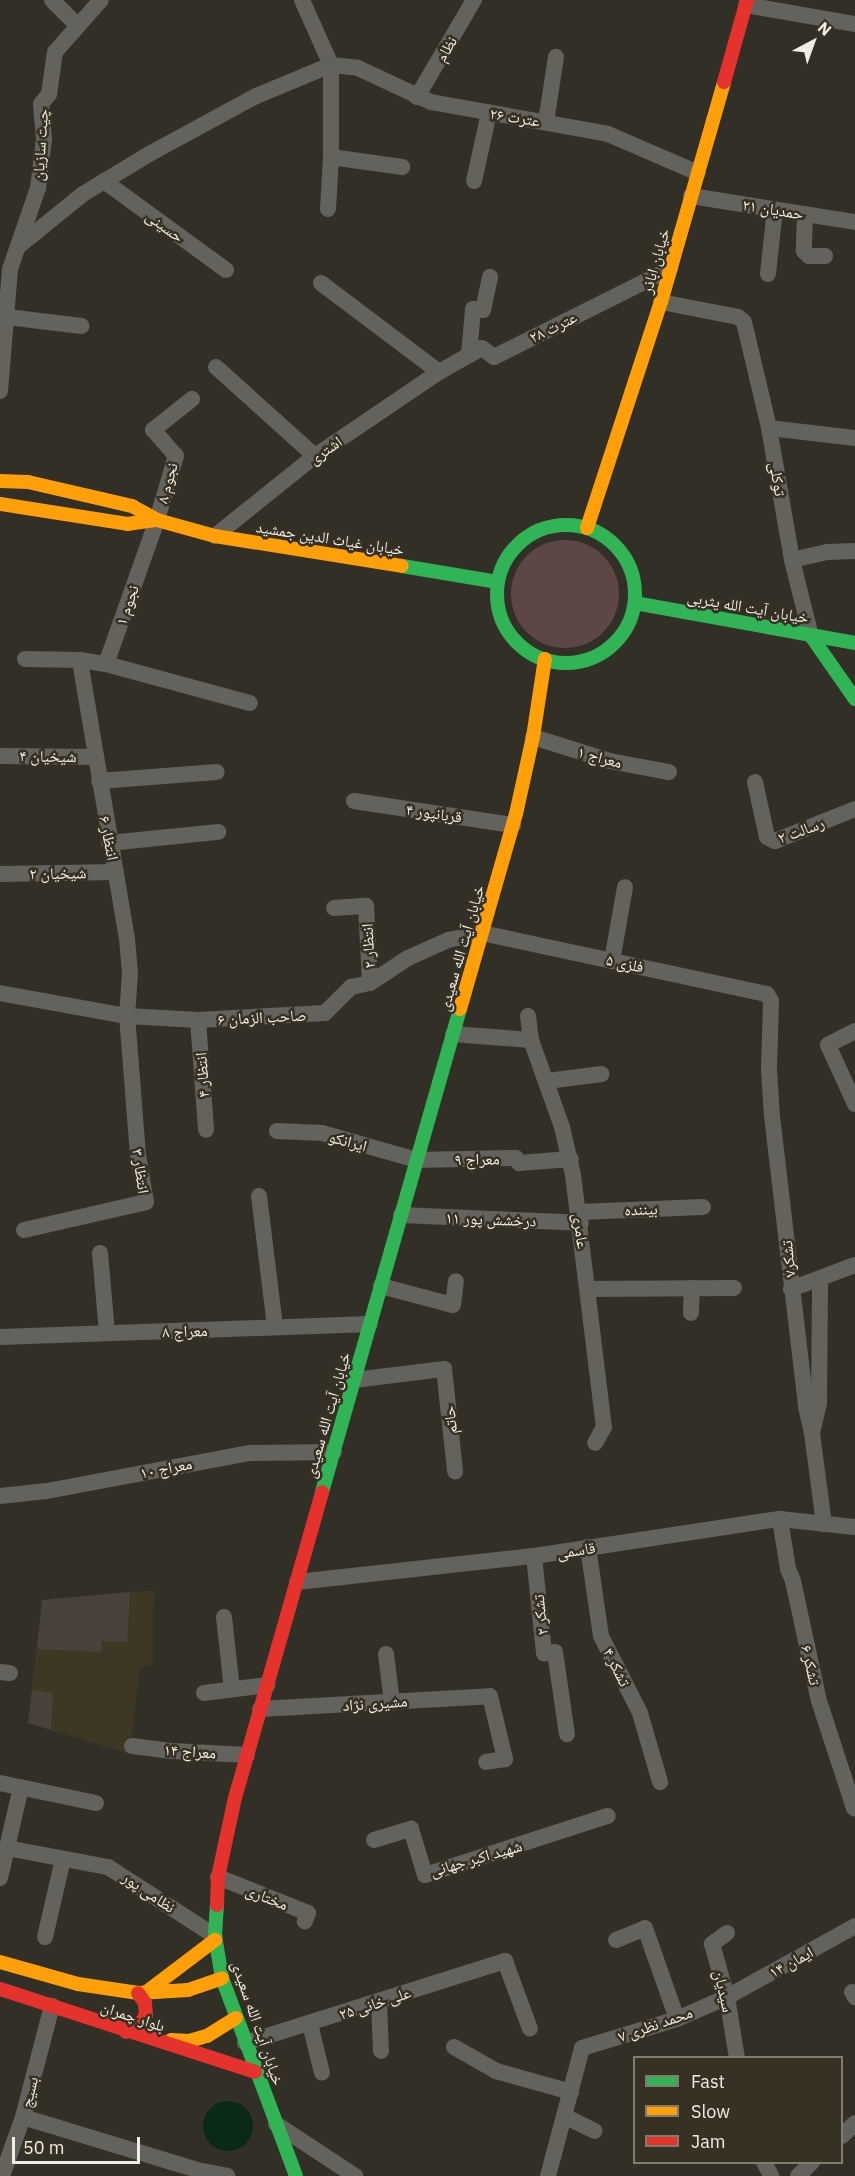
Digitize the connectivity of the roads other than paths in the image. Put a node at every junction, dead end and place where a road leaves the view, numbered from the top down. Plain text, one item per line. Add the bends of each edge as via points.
1 (52, 0) edge
2 (101, 0) edge
3 (302, 0) edge
4 (474, 0) edge
5 (746, 2) edge
6 (855, 24) edge
7 (77, 25) junction
8 (556, 57) dead end
9 (331, 65) junction
10 (417, 97) junction
11 (489, 113) junction
12 (546, 122) junction
13 (331, 157) junction
14 (402, 167) dead end
15 (698, 172) junction
16 (104, 181) junction
17 (474, 182) dead end
18 (691, 196) junction
19 (328, 209) dead end
20 (775, 209) junction
21 (805, 214) junction
22 (855, 222) edge
23 (20, 245) junction
24 (825, 256) dead end
25 (5, 269) edge
26 (670, 269) junction
27 (226, 270) dead end
28 (768, 274) dead end
29 (490, 277) dead end
30 (321, 283) dead end
31 (661, 302) junction
32 (7, 317) junction
33 (81, 326) dead end
34 (469, 355) junction
35 (216, 367) dead end
36 (439, 372) junction
37 (0, 392) edge
38 (192, 399) dead end
39 (769, 428) junction
40 (855, 438) edge
41 (315, 456) junction
42 (0, 481) edge
43 (0, 504) edge
44 (157, 520) junction
45 (587, 528) junction
46 (215, 536) junction
47 (855, 551) edge
48 (792, 560) junction
49 (498, 582) junction
50 (635, 603) junction
51 (811, 636) junction
52 (855, 643) edge
53 (25, 659) dead end
54 (545, 659) junction
55 (80, 660) junction
56 (106, 664) junction
57 (855, 699) edge
58 (250, 703) dead end
59 (533, 737) junction
60 (0, 756) edge
61 (96, 757) junction
62 (216, 772) dead end
63 (669, 772) dead end
64 (99, 781) junction
65 (755, 782) dead end
66 (354, 801) dead end
67 (855, 809) edge
68 (513, 825) junction
69 (218, 832) dead end
70 (109, 843) junction
71 (116, 872) junction
72 (0, 874) edge
73 (625, 887) dead end
74 (334, 908) dead end
75 (482, 933) junction
76 (612, 961) junction
77 (370, 982) junction
78 (0, 993) edge
79 (767, 994) joint
80 (127, 1016) junction
81 (528, 1016) dead end
82 (198, 1020) junction
83 (855, 1031) edge
84 (453, 1034) junction
85 (531, 1040) junction
86 (602, 1074) dead end
87 (547, 1081) junction
88 (855, 1104) edge
89 (206, 1130) dead end
90 (277, 1131) dead end
91 (571, 1159) junction
92 (417, 1160) junction
93 (259, 1196) dead end
94 (703, 1207) dead end
95 (401, 1215) junction
96 (580, 1217) junction
97 (24, 1230) dead end
98 (100, 1253) dead end
99 (855, 1265) edge
100 (820, 1280) junction
101 (456, 1281) dead end
102 (381, 1287) junction
103 (692, 1288) junction
104 (734, 1288) dead end
105 (588, 1289) junction
106 (791, 1289) junction
107 (691, 1313) dead end
108 (370, 1324) junction
109 (275, 1328) junction
110 (107, 1333) junction
111 (0, 1337) edge
112 (354, 1380) junction
113 (812, 1433) junction
114 (595, 1443) dead end
115 (334, 1452) junction
116 (455, 1471) dead end
117 (0, 1496) edge
118 (780, 1520) junction
119 (824, 1524) junction
120 (855, 1527) edge
121 (588, 1547) junction
122 (534, 1556) junction
123 (297, 1582) junction
124 (224, 1617) dead end
125 (386, 1654) dead end
126 (267, 1685) junction
127 (232, 1689) junction
128 (204, 1693) dead end
129 (392, 1702) junction
130 (260, 1709) junction
131 (567, 1734) dead end
132 (132, 1746) dead end
133 (247, 1755) junction
134 (486, 1762) dead end
135 (660, 1782) dead end
136 (0, 1783) edge
137 (21, 1787) junction
138 (96, 1803) dead end
139 (854, 1808) edge
140 (608, 1816) dead end
141 (374, 1840) dead end
142 (6, 1848) junction
143 (63, 1859) junction
144 (218, 1877) junction
145 (0, 1878) edge
146 (305, 1921) dead end
147 (855, 1926) edge
148 (727, 1933) dead end
149 (45, 1937) dead end
150 (215, 1938) junction
151 (616, 1940) dead end
152 (0, 1962) edge
153 (222, 1978) junction
154 (0, 1989) edge
155 (142, 1993) junction
156 (727, 1997) junction
157 (379, 2002) junction
158 (52, 2006) junction
159 (236, 2018) junction
160 (677, 2019) junction
161 (310, 2024) junction
162 (530, 2030) dead end
163 (126, 2032) junction
164 (148, 2039) junction
165 (244, 2043) junction
166 (454, 2047) dead end
167 (381, 2051) dead end
168 (737, 2056) edge
169 (255, 2072) junction
170 (322, 2073) dead end
171 (571, 2092) junction
172 (564, 2116) junction
173 (23, 2117) junction
174 (275, 2124) junction
175 (855, 2124) edge
176 (595, 2131) dead end
177 (843, 2135) edge
178 (811, 2164) edge
179 (196, 2173) edge
180 (2, 2176) edge
181 (227, 2176) edge
182 (296, 2176) edge
183 (355, 2176) edge
184 (548, 2176) edge
185 (798, 2176) edge

1 - 7 street
2 - 7 street, چیت سازیان
3 - 9 street
4 - 10 street, نظام
5 - 6 street
5 - 15 main road, خیابان اباذر
7 - 23 street, چیت سازیان via 55,52 49,94 41,104 44,138 38,188
8 - 12 street
9 - 10 street, عترت ۲۶ via 358,68
9 - 13 street
9 - 16 street via 226,111
10 - 11 street, عترت ۲۶
11 - 12 street, عترت ۲۶
11 - 17 street
12 - 15 street, عترت ۲۶ via 608,134
13 - 14 street
13 - 19 street
15 - 18 main road, خیابان اباذر
16 - 23 street
16 - 27 street, حسینی
18 - 20 street, حمدیان ۲۱
18 - 26 main road, خیابان اباذر
20 - 21 street, حمدیان ۲۱
20 - 28 street
21 - 22 street, حمدیان ۲۱
21 - 24 street via 804,251 809,256
23 - 25 street, چیت سازیان
25 - 32 street, چیت سازیان
26 - 31 main road, خیابان اباذر
26 - 34 street, عترت ۲۸ via 494,357 482,348
29 - 34 street via 483,310 473,309
30 - 36 street
31 - 39 street, توکلی via 738,317 744,322
31 - 45 main road, خیابان اباذر
32 - 33 street
32 - 37 street, چیت سازیان
34 - 36 street
35 - 41 street
36 - 41 street, اشتری
38 - 44 street, نجوم ۸ via 153,430 176,456
39 - 40 street
39 - 48 street, توکلی
41 - 46 street, اشتری
42 - 44 main road, خیابان غیاث الدین جمشید via 28,482 132,506
43 - 44 main road, خیابان غیاث الدین جمشید via 127,524
44 - 46 main road, خیابان غیاث الدین جمشید
44 - 56 street, نجوم ۱
45 - 49 main road via 548,527 530,535 509,555
45 - 50 main road via 604,536 624,557 635,584
46 - 49 main road, خیابان غیاث الدین جمشید
47 - 48 street
48 - 51 street, توکلی
49 - 54 main road via 502,620 527,651
50 - 51 main road, خیابان آیت الله یثربی
50 - 54 main road via 619,639 603,652 565,663
51 - 52 main road, خیابان آیت الله یثربی
51 - 57 main road
53 - 55 street
54 - 59 main road, خیابان آیت الله سعیدی
55 - 56 street
55 - 61 street, انتظار ۶
56 - 58 street
59 - 63 street, معراج ۱ via 610,761
59 - 68 main road, خیابان آیت الله سعیدی
60 - 61 street, شیخیان ۴
61 - 64 street, انتظار ۶
62 - 64 street
64 - 70 street, انتظار ۶
65 - 67 street, رسالت ۲ via 767,837 775,841
66 - 68 street, قربانپور ۴
68 - 75 main road, خیابان آیت الله سعیدی
69 - 70 street
70 - 71 street, انتظار ۶
71 - 72 street, شیخیان ۲
71 - 80 street, انتظار ۶ via 130,974
73 - 76 street
74 - 77 street, انتظار ۲ via 366,906
75 - 76 street, فلزی ۵
75 - 77 street, صاحب الزمان ۶ via 447,939
75 - 84 main road, خیابان آیت الله سعیدی
76 - 79 street, فلزی ۵
77 - 82 street, صاحب الزمان ۶ via 351,987 325,1013
78 - 80 street, صاحب الزمان ۶
79 - 106 street, تشکر۷ via 771,1001 772,1116
80 - 82 street, صاحب الزمان ۶
80 - 97 street, انتظار ۳ via 138,1155 146,1202
81 - 85 street, عامری
82 - 89 street, انتظار ۴
83 - 88 street via 828,1046
84 - 85 street
84 - 92 main road, خیابان آیت الله سعیدی
85 - 87 street, عامری
86 - 87 street
87 - 91 street, عامری
90 - 92 street, ایرانکو via 322,1133
91 - 92 street, معراج ۹ via 519,1163 516,1158
91 - 96 street, عامری
92 - 95 main road, خیابان آیت الله سعیدی
93 - 109 street
94 - 96 street, بیننده
95 - 96 street, درخشش پور ۱۱
95 - 102 main road, خیابان آیت الله سعیدی
96 - 105 street, عامری
98 - 110 street
99 - 100 street
100 - 106 street
100 - 113 street via 819,1404
101 - 102 street via 453,1305
102 - 108 main road, خیابان آیت الله سعیدی
103 - 104 street
103 - 105 street
103 - 107 street
105 - 114 street, عامری via 603,1427
106 - 113 street, تشکر۷
108 - 109 street, معراج ۸
108 - 112 main road, خیابان آیت الله سعیدی
109 - 110 street, معراج ۸
110 - 111 street, معراج ۸
112 - 115 main road, خیابان آیت الله سعیدی
112 - 116 street, حاتم via 444,1370
113 - 119 street, تشکر۷
115 - 117 street, معراج ۱۰ via 252,1453
115 - 123 main road, خیابان آیت الله سعیدی
118 - 119 street, قاسمی
118 - 121 street, قاسمی
118 - 139 street, تشکر ۶ via 819,1701
119 - 120 street, قاسمی
121 - 122 street, قاسمی
121 - 135 street, تشکر ۴ via 602,1636 640,1713
122 - 123 street, قاسمی
122 - 131 street, تشکر ۲ via 544,1653 555,1653
123 - 126 main road, خیابان آیت الله سعیدی
124 - 127 street
125 - 129 street
126 - 127 street
126 - 130 main road, خیابان آیت الله سعیدی
127 - 128 street
129 - 130 street, مشیری نژاد
129 - 134 street, مشیری نژاد via 490,1696 505,1760
130 - 133 main road, خیابان آیت الله سعیدی
132 - 133 street, معراج ۱۴
133 - 144 main road, خیابان آیت الله سعیدی
136 - 137 street
137 - 138 street
137 - 142 street
140 - 141 street, شهید اکبر جهانی via 425,1875 411,1829
142 - 143 street, نظامی پور
142 - 145 street
143 - 149 street
143 - 150 street, نظامی پور via 120,1873
144 - 146 street, مختاری via 308,1913
144 - 150 main road, خیابان آیت الله سعیدی
147 - 156 street, ایمان ۱۴
148 - 156 street, سیدیان via 712,1944
150 - 153 main road, خیابان آیت الله سعیدی
150 - 155 main road
151 - 160 street via 645,1928
152 - 155 main road, بلوار چمران via 78,1984
153 - 155 main road, بلوار چمران via 188,1990
153 - 159 main road, خیابان آیت الله سعیدی
154 - 158 main road, بلوار چمران
155 - 163 main road via 146,2015 139,2026
156 - 160 street, محمد نظری ۷
156 - 168 street, سیدیان
157 - 161 street, علی خانی ۲۵
157 - 162 street, علی خانی ۲۵ via 505,1961
157 - 167 street
158 - 163 main road, بلوار چمران
158 - 173 street, بسیج
159 - 164 main road via 207,2036 189,2041
159 - 165 main road, خیابان آیت الله سعیدی
160 - 171 street, محمد نظری ۷ via 582,2048
161 - 165 street, علی خانی ۲۵
161 - 170 street
163 - 164 main road, بلوار چمران
164 - 169 main road, بلوار چمران
165 - 169 main road, خیابان آیت الله سعیدی
166 - 171 street via 496,2071
169 - 174 main road, خیابان آیت الله سعیدی
171 - 172 street
172 - 176 street
172 - 184 street
173 - 179 street
173 - 180 street, بسیج
174 - 182 main road, خیابان آیت الله سعیدی
174 - 183 street
175 - 177 street
178 - 185 street
179 - 181 street

